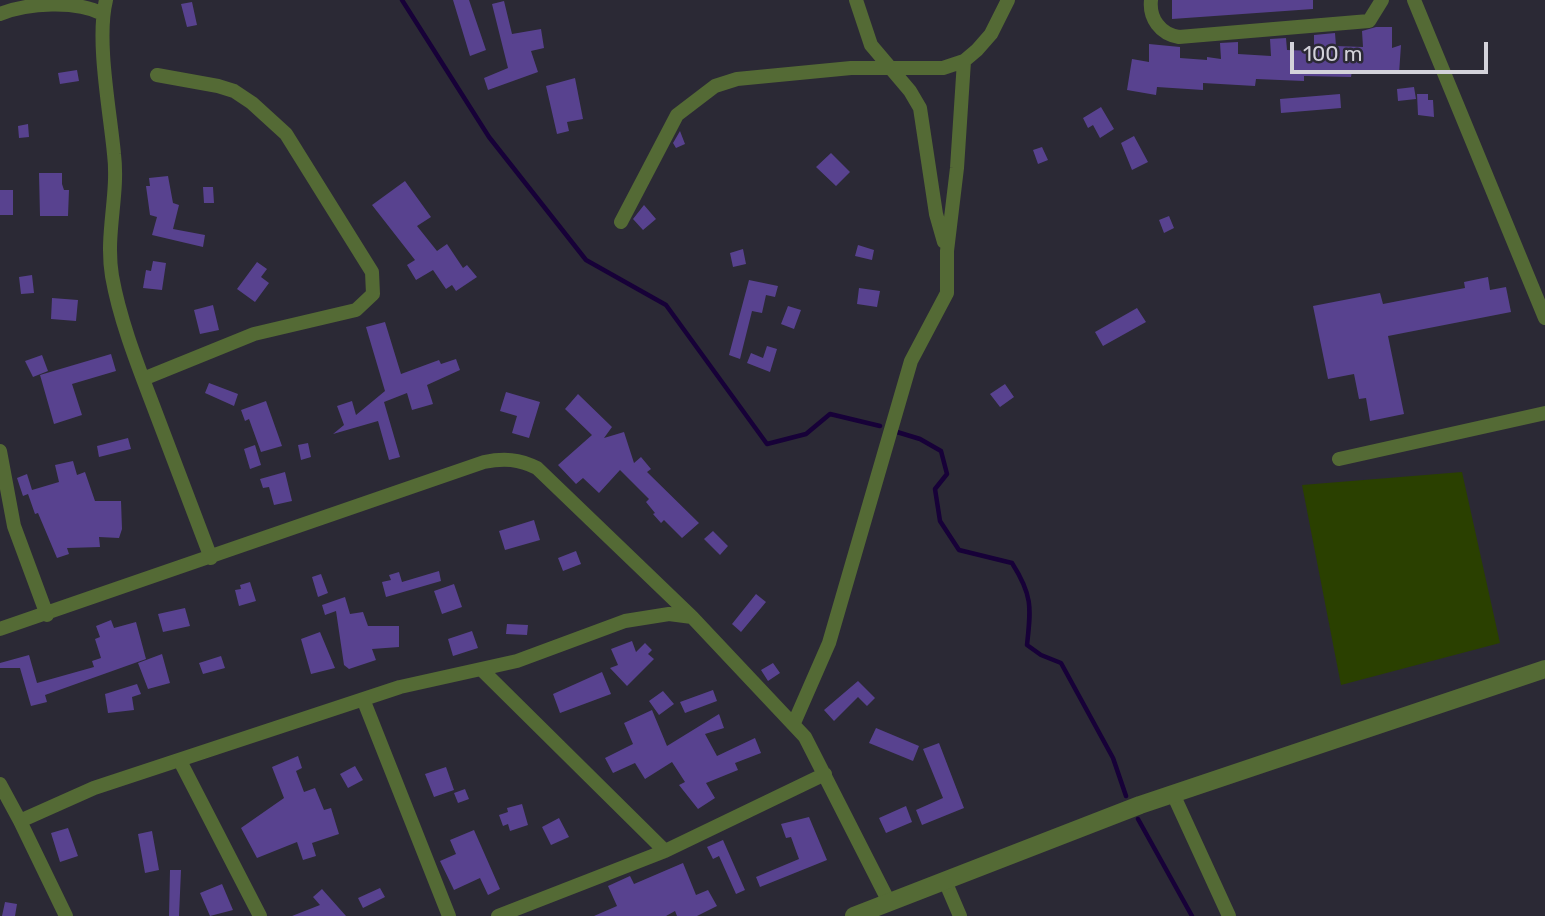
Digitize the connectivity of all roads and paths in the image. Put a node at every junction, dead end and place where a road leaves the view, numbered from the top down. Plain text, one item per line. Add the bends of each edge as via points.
1 (856, 0) edge
2 (1008, 0) edge
3 (1151, 0) edge
4 (1382, 0) edge
5 (1414, 0) edge
6 (104, 7) edge
7 (0, 14) edge
8 (964, 61) junction
9 (889, 69) junction
10 (157, 75) dead end
11 (621, 222) dead end
12 (947, 251) junction
13 (1545, 318) edge
14 (143, 379) junction
15 (1545, 413) edge
16 (0, 451) edge
17 (1339, 459) dead end
18 (211, 558) junction
19 (47, 615) junction
20 (692, 617) junction
21 (0, 629) edge
22 (1545, 668) edge
23 (483, 671) junction
24 (363, 699) junction
25 (793, 723) junction
26 (180, 761) junction
27 (825, 775) junction
28 (0, 784) edge
29 (1173, 794) junction
30 (20, 821) junction
31 (665, 851) junction
32 (946, 881) junction
33 (889, 902) junction
34 (66, 916) edge
35 (260, 916) edge
36 (449, 916) edge
37 (498, 916) edge
38 (855, 916) edge
39 (960, 916) edge
40 (1229, 916) edge

1 - 9 street via 870,45
2 - 8 street via 991,34
3 - 4 street via 1155,21 1170,36 1179,37 1369,21
5 - 13 street
6 - 7 street via 36,6
6 - 14 street via 116,172 109,234 112,274
8 - 9 street via 943,68
8 - 12 street
9 - 11 street via 776,75 715,86 677,115
9 - 12 street via 920,108 936,214
10 - 14 street via 234,91 286,134 374,282 373,294 356,310 254,334
12 - 25 street via 947,293 911,361 829,643
14 - 18 street
15 - 17 street
16 - 19 street via 14,526
18 - 19 street
18 - 20 street via 484,462 522,461 537,468
19 - 21 street
20 - 23 street via 650,615 625,621
20 - 25 street
22 - 29 street
23 - 24 street
23 - 31 street
24 - 26 street
24 - 36 street
25 - 27 street via 815,751
26 - 30 street via 94,788
26 - 35 street
27 - 31 street
27 - 33 street
28 - 30 street
29 - 32 street
29 - 40 street
30 - 34 street
31 - 37 street
32 - 33 street
32 - 39 street
33 - 38 street

